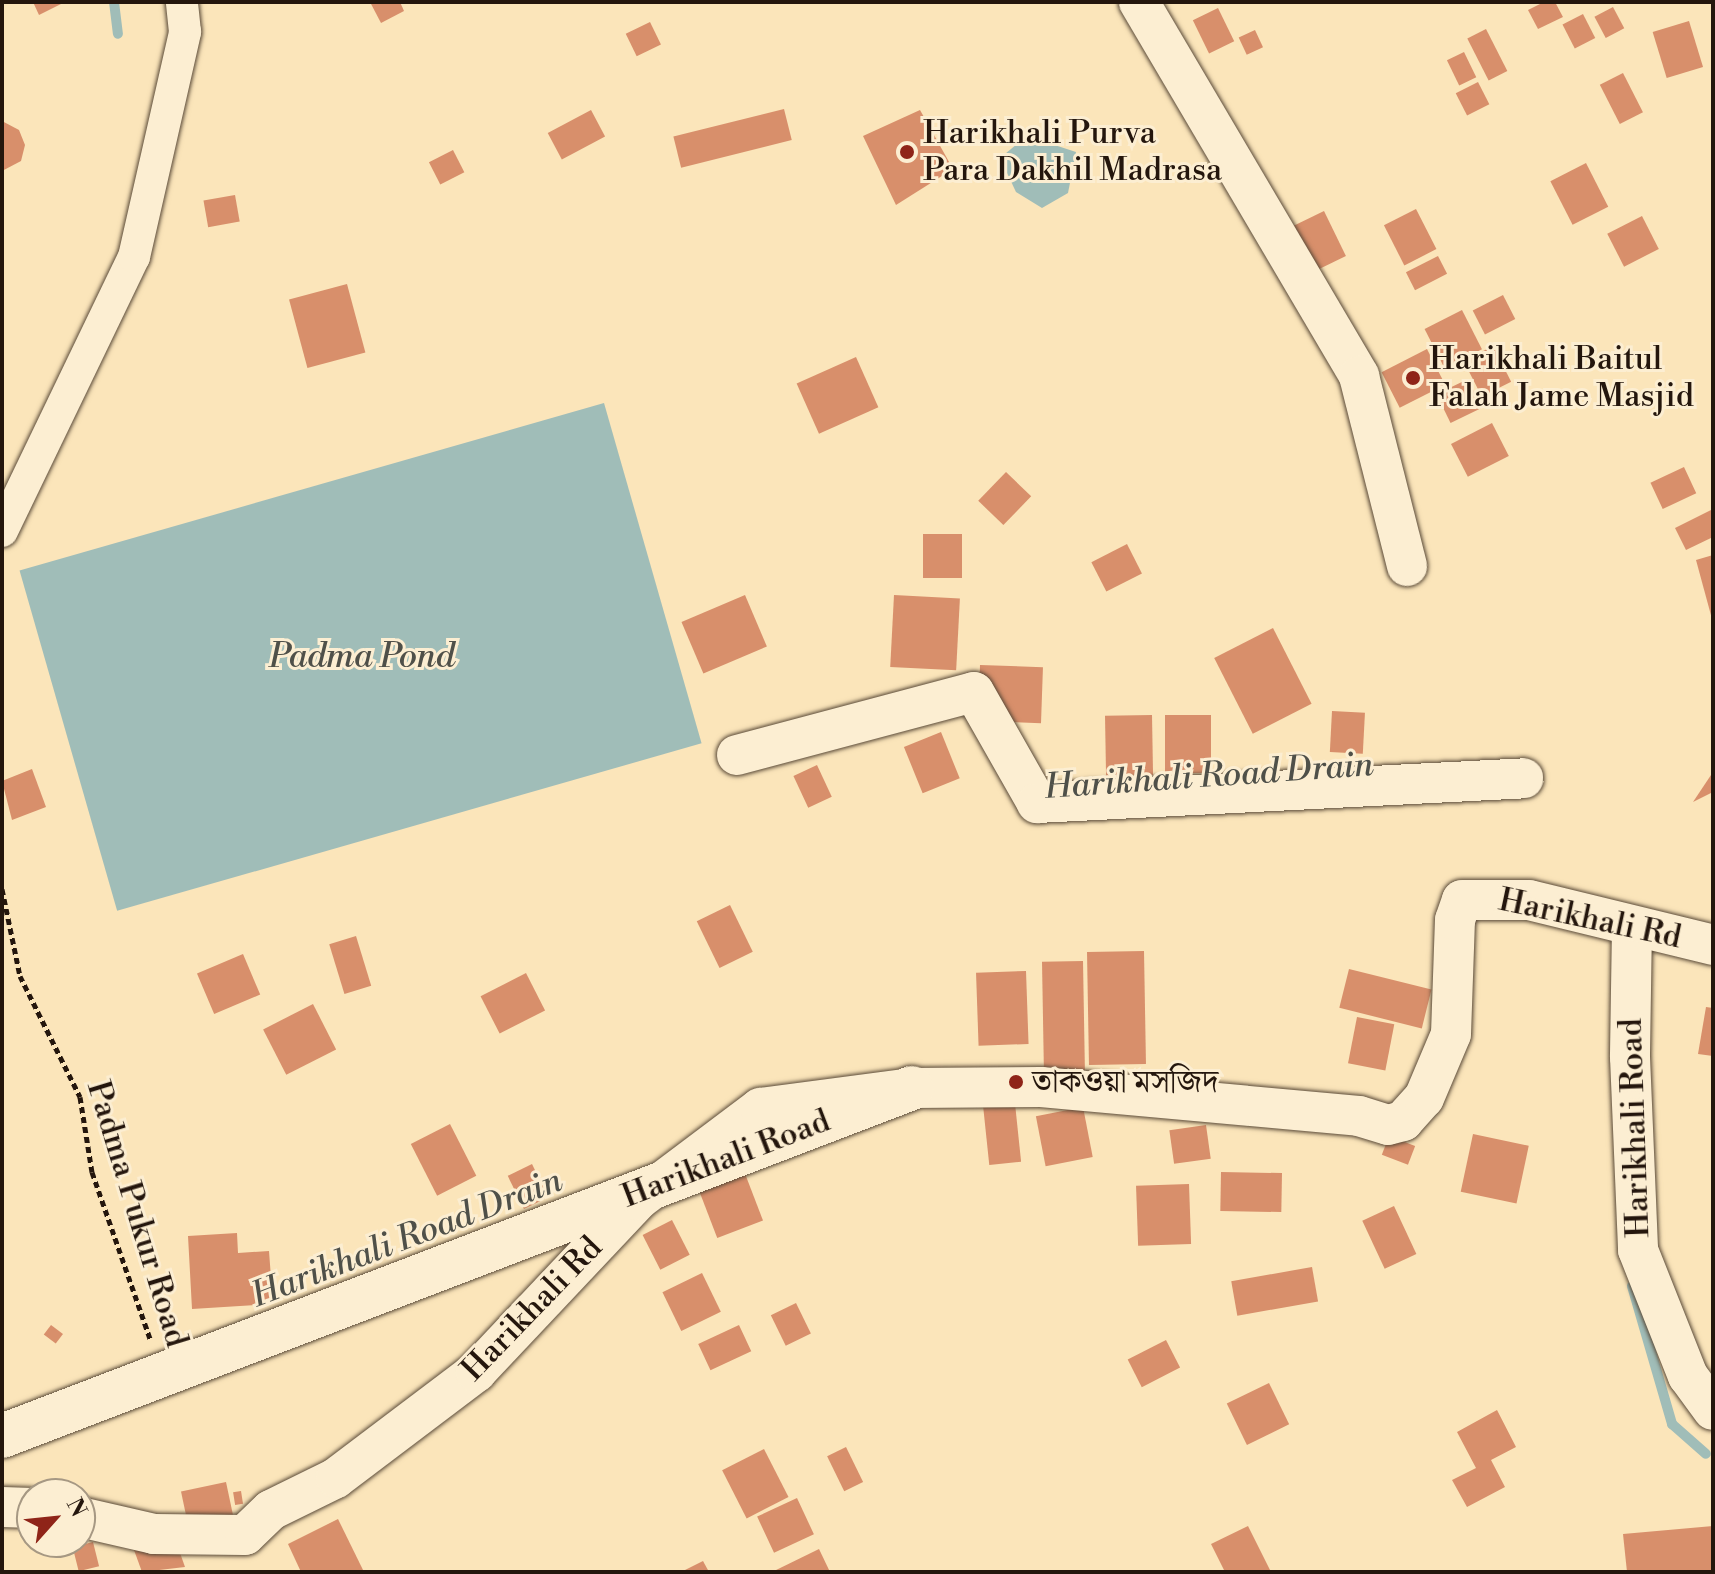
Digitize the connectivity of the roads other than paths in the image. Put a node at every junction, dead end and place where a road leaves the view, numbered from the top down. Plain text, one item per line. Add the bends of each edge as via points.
1 (182, 2) edge
2 (1139, 2) edge
3 (2, 531) edge
4 (1407, 566) dead end
5 (737, 755) dead end
6 (1523, 778) dead end
7 (1591, 890) dead end
8 (1713, 917) edge
9 (1632, 926) junction
10 (1713, 945) edge
11 (912, 1088) junction
12 (1713, 1410) edge
13 (2, 1436) edge
14 (96, 1521) edge

1 - 3 street via 185,32 134,257
2 - 4 street via 1359,376
5 - 6 street via 974,692 1037,803
7 - 8 street
9 - 10 street, Harikhali Rd
9 - 11 street, Harikhali Rd via 1529,900 1462,900 1455,920 1451,1034 1424,1098 1403,1121 1388,1125 1359,1116 1041,1087
9 - 12 street, Harikhali Road via 1630,1057 1638,1250 1688,1376
11 - 13 main road, Harikhali Road
11 - 14 street, Harikhali Rd via 760,1108 638,1200 476,1372 336,1478 271,1510 245,1535 154,1534

